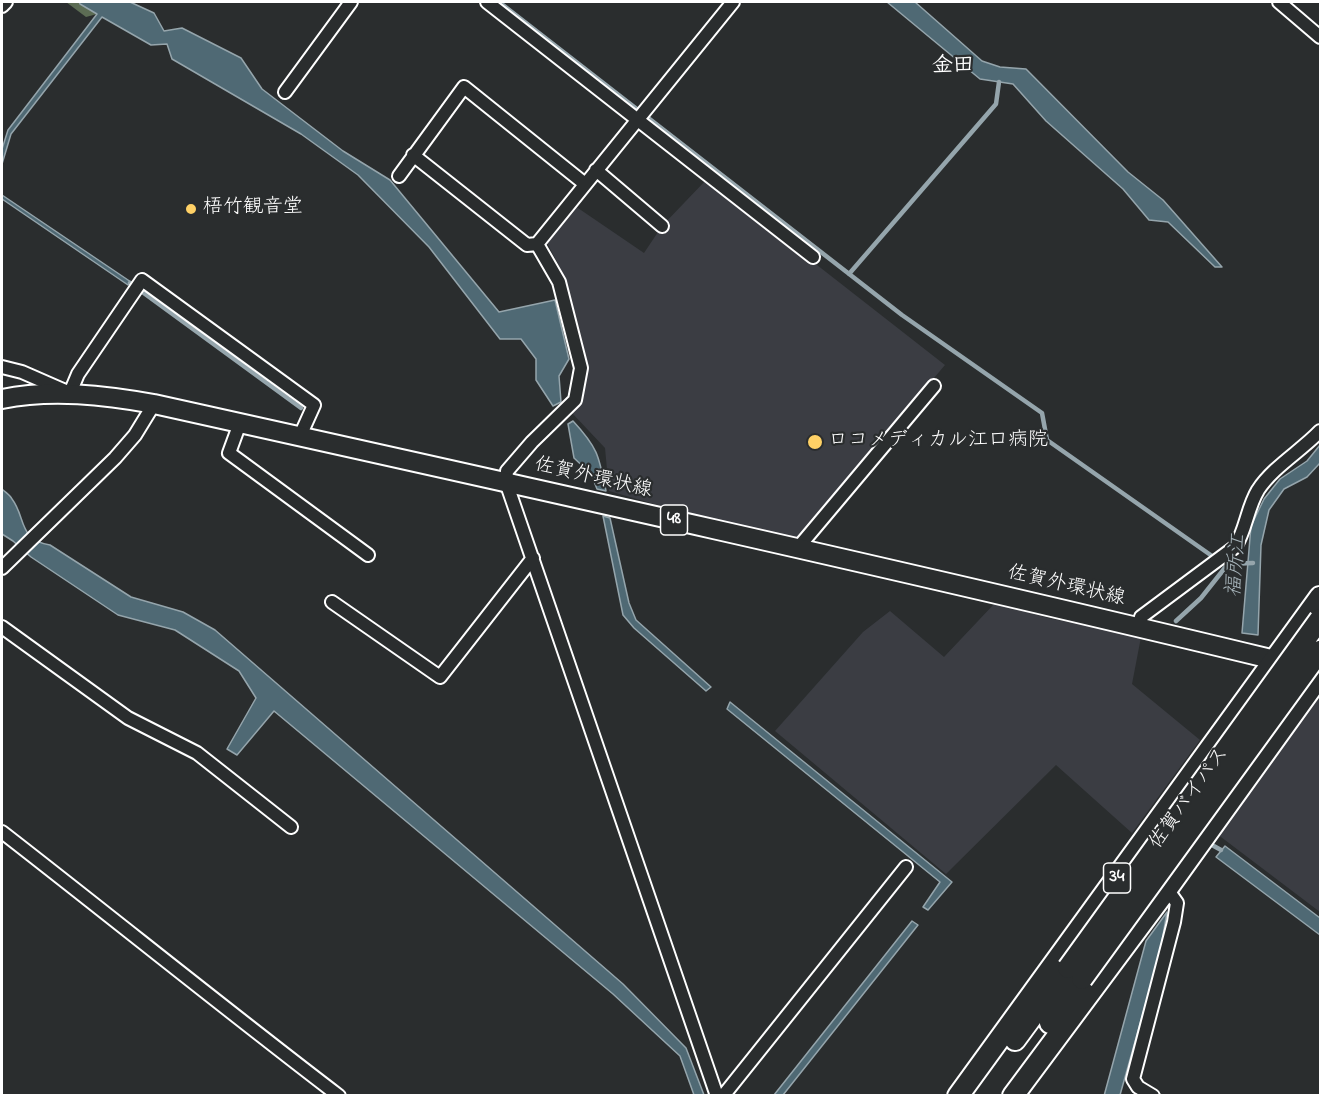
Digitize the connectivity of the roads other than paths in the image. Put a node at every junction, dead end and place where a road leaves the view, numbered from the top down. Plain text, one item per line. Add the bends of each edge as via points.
1 (6, 2) edge
2 (351, 2) edge
3 (487, 2) edge
4 (733, 2) edge
5 (1279, 2) edge
6 (2, 6) edge
7 (1320, 37) edge
8 (285, 92) dead end
9 (637, 121) junction
10 (414, 155) junction
11 (597, 170) junction
12 (399, 176) dead end
13 (585, 184) junction
14 (662, 226) dead end
15 (537, 244) junction
16 (813, 257) dead end
17 (2, 367) edge
18 (933, 386) dead end
19 (70, 393) junction
20 (2, 399) edge
21 (154, 404) junction
22 (240, 423) junction
23 (1320, 431) edge
24 (300, 436) junction
25 (506, 482) junction
26 (797, 549) junction
27 (368, 555) dead end
28 (533, 558) junction
29 (2, 568) edge
30 (1320, 597) edge
31 (332, 602) dead end
32 (1320, 619) edge
33 (2, 627) edge
34 (1138, 627) junction
35 (1320, 651) edge
36 (1275, 660) junction
37 (1320, 670) edge
38 (1320, 676) edge
39 (291, 827) dead end
40 (2, 832) edge
41 (906, 867) dead end
42 (1167, 890) junction
43 (1075, 974) junction
44 (339, 1095) edge
45 (717, 1095) edge
46 (723, 1095) edge
47 (958, 1095) edge
48 (974, 1095) edge
49 (998, 1095) edge
50 (1013, 1095) edge
51 (1153, 1095) edge

1 - 6 street
2 - 8 street
3 - 9 street
4 - 9 street
5 - 7 street
9 - 11 street
9 - 16 street
10 - 12 street
10 - 13 street via 464,87
10 - 15 street via 527,245
11 - 13 street
11 - 14 street
13 - 15 street
15 - 25 street via 559,282 581,368 575,400 507,471
17 - 19 street
18 - 26 street
19 - 20 main road, 佐賀外環状線 / 48
19 - 21 main road, 佐賀外環状線 / 48
19 - 24 street via 78,374 142,280 314,405
21 - 22 main road, 佐賀外環状線 / 48
21 - 29 street via 116,458
22 - 24 main road, 佐賀外環状線 / 48
22 - 27 street via 229,453
23 - 34 street via 1259,489 1234,548 1141,617
24 - 25 main road, 佐賀外環状線 / 48
25 - 26 main road, 佐賀外環状線 / 48
25 - 28 street
26 - 34 main road, 佐賀外環状線 / 48
28 - 31 street via 440,677
28 - 45 street
30 - 36 highway
32 - 43 highway, 佐賀バイパス / 34, bridge
33 - 39 street via 128,718 197,753
34 - 36 main road, 佐賀外環状線 / 48
35 - 43 highway, 佐賀バイパス / 34, bridge
36 - 37 highway
36 - 47 highway, 34
38 - 42 highway, 34
40 - 44 street
41 - 46 street
42 - 50 highway, 34
42 - 51 street via 1177,903 1174,922 1133,1079 1138,1087
43 - 48 highway, 佐賀バイパス / 34
43 - 49 highway, 佐賀バイパス / 34

